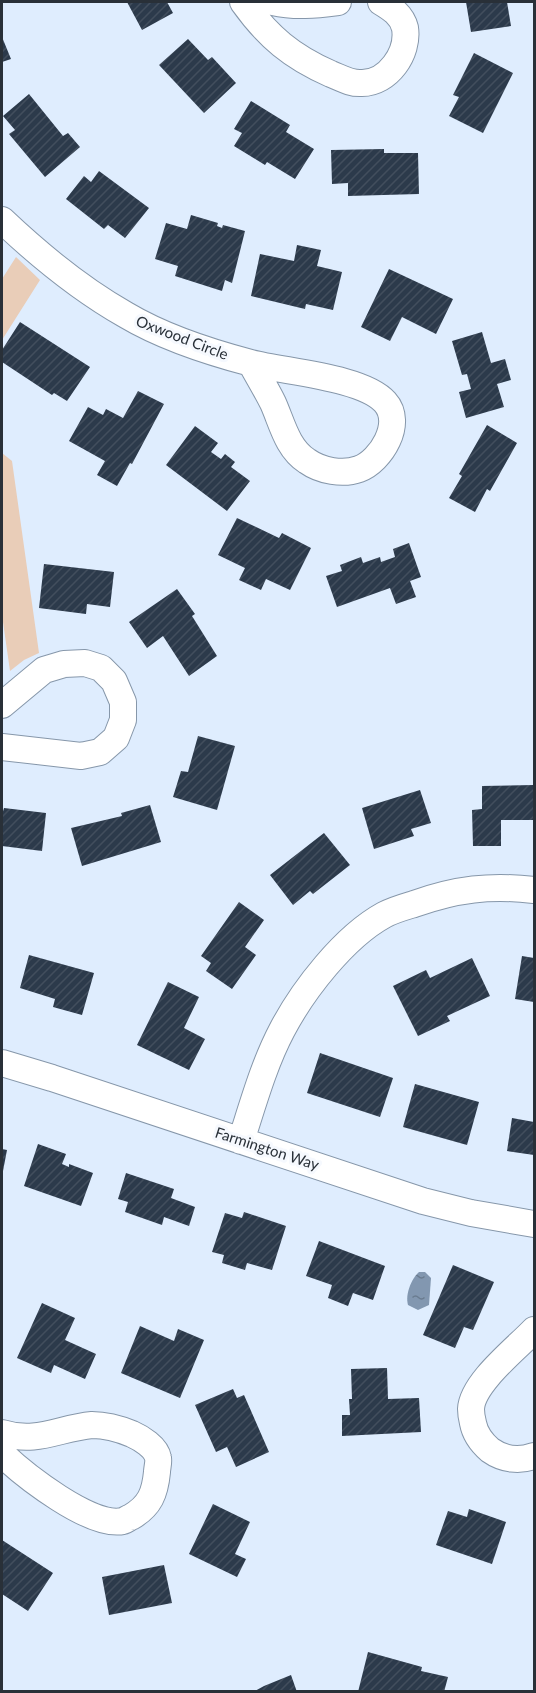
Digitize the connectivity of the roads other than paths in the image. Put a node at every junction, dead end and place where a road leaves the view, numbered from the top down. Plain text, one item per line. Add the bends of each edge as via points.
1 (243, 2) edge
2 (273, 2) edge
3 (338, 2) edge
4 (381, 2) edge
5 (2, 220) edge
6 (251, 363) junction
7 (2, 705) edge
8 (2, 747) edge
9 (534, 890) edge
10 (2, 1064) edge
11 (241, 1141) junction
12 (534, 1224) edge
13 (534, 1330) edge
14 (2, 1433) edge
15 (2, 1454) edge
16 (534, 1455) edge

1 - 4 street via 282,46 306,63 362,84 380,80 394,67 405,43 405,26 396,11
2 - 3 street via 313,6
5 - 6 street, Oxwood Circle via 70,279 127,316 170,336
6 - 6 street, Oxwood Circle via 291,446 307,461 333,472 359,469 378,458 391,432 393,417 385,402 365,388 345,381
7 - 8 street via 44,670 85,663 101,668 114,681 123,702 123,720 116,738 100,752 81,756
9 - 11 street via 499,887 457,891 384,914 369,925 325,967 287,1022 255,1096
10 - 11 street, Farmington Way
11 - 12 street, Farmington Way via 423,1201
13 - 16 street via 482,1382 471,1409 474,1429 494,1453 524,1460
14 - 15 street via 28,1437 92,1425 114,1428 152,1447 158,1458 156,1481 143,1510 123,1521 106,1520 58,1498

